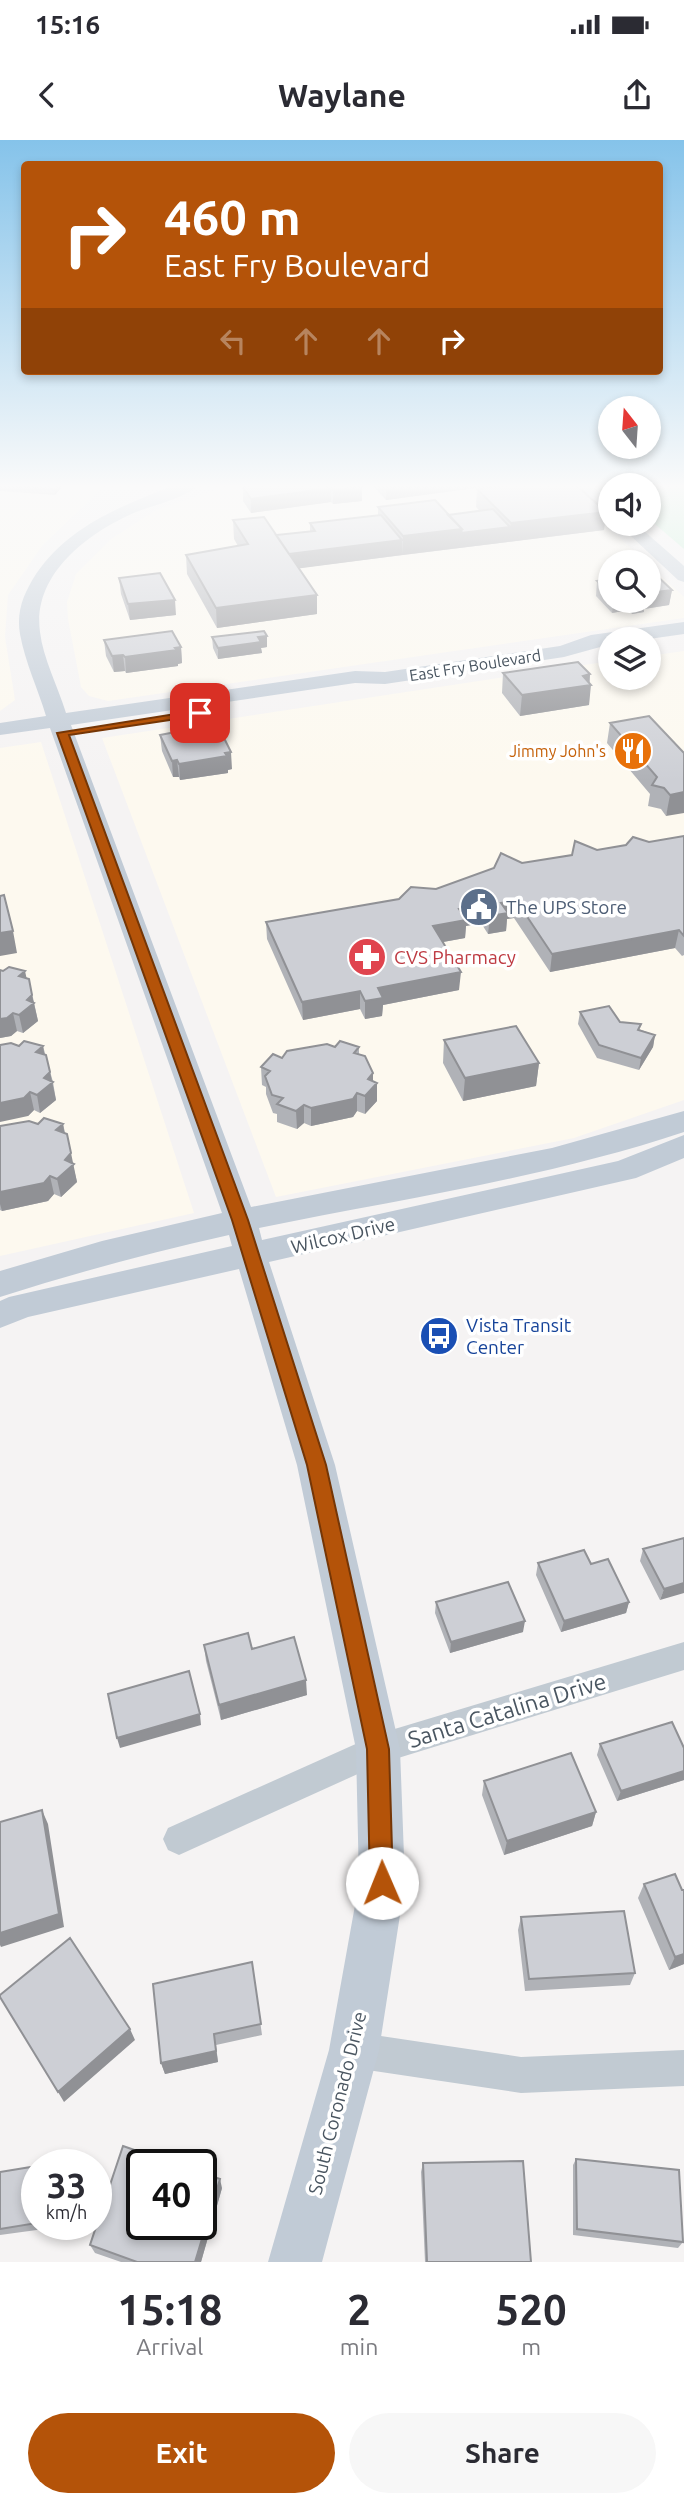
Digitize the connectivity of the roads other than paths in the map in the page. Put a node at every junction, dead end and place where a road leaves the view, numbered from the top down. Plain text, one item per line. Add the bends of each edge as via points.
1 (40, 583) edge
2 (684, 628) edge
3 (684, 642) edge
4 (661, 645) edge
5 (564, 651) junction
6 (598, 652) edge
7 (60, 727) junction
8 (0, 729) edge
9 (0, 742) edge
10 (684, 1121) edge
11 (684, 1146) edge
12 (245, 1238) junction
13 (0, 1284) edge
14 (0, 1315) edge
15 (684, 1656) edge
16 (378, 1749) junction
17 (179, 1839) dead end
18 (354, 2050) junction
19 (684, 2068) edge
20 (295, 2262) edge

1 - 7 street, South Coronado Drive via 29,609 30,634
2 - 5 street, East Fry Boulevard via 591,642
3 - 4 street
5 - 6 street, East Fry Boulevard
5 - 7 street, East Fry Boulevard via 386,678 368,689
7 - 8 street, East Fry Boulevard
7 - 9 street, East Fry Boulevard
7 - 12 street, South Coronado Drive
10 - 12 street, Wilcox Drive
11 - 12 street, Wilcox Drive via 625,1170
12 - 13 street, Wilcox Drive via 34,1272
12 - 14 street, Wilcox Drive
12 - 16 street, South Coronado Drive via 316,1465
15 - 16 street, Santa Catalina Drive
16 - 17 street, Santa Catalina Drive
16 - 18 street, South Coronado Drive via 382,1883
18 - 19 street via 521,2075
18 - 20 street, South Coronado Drive

